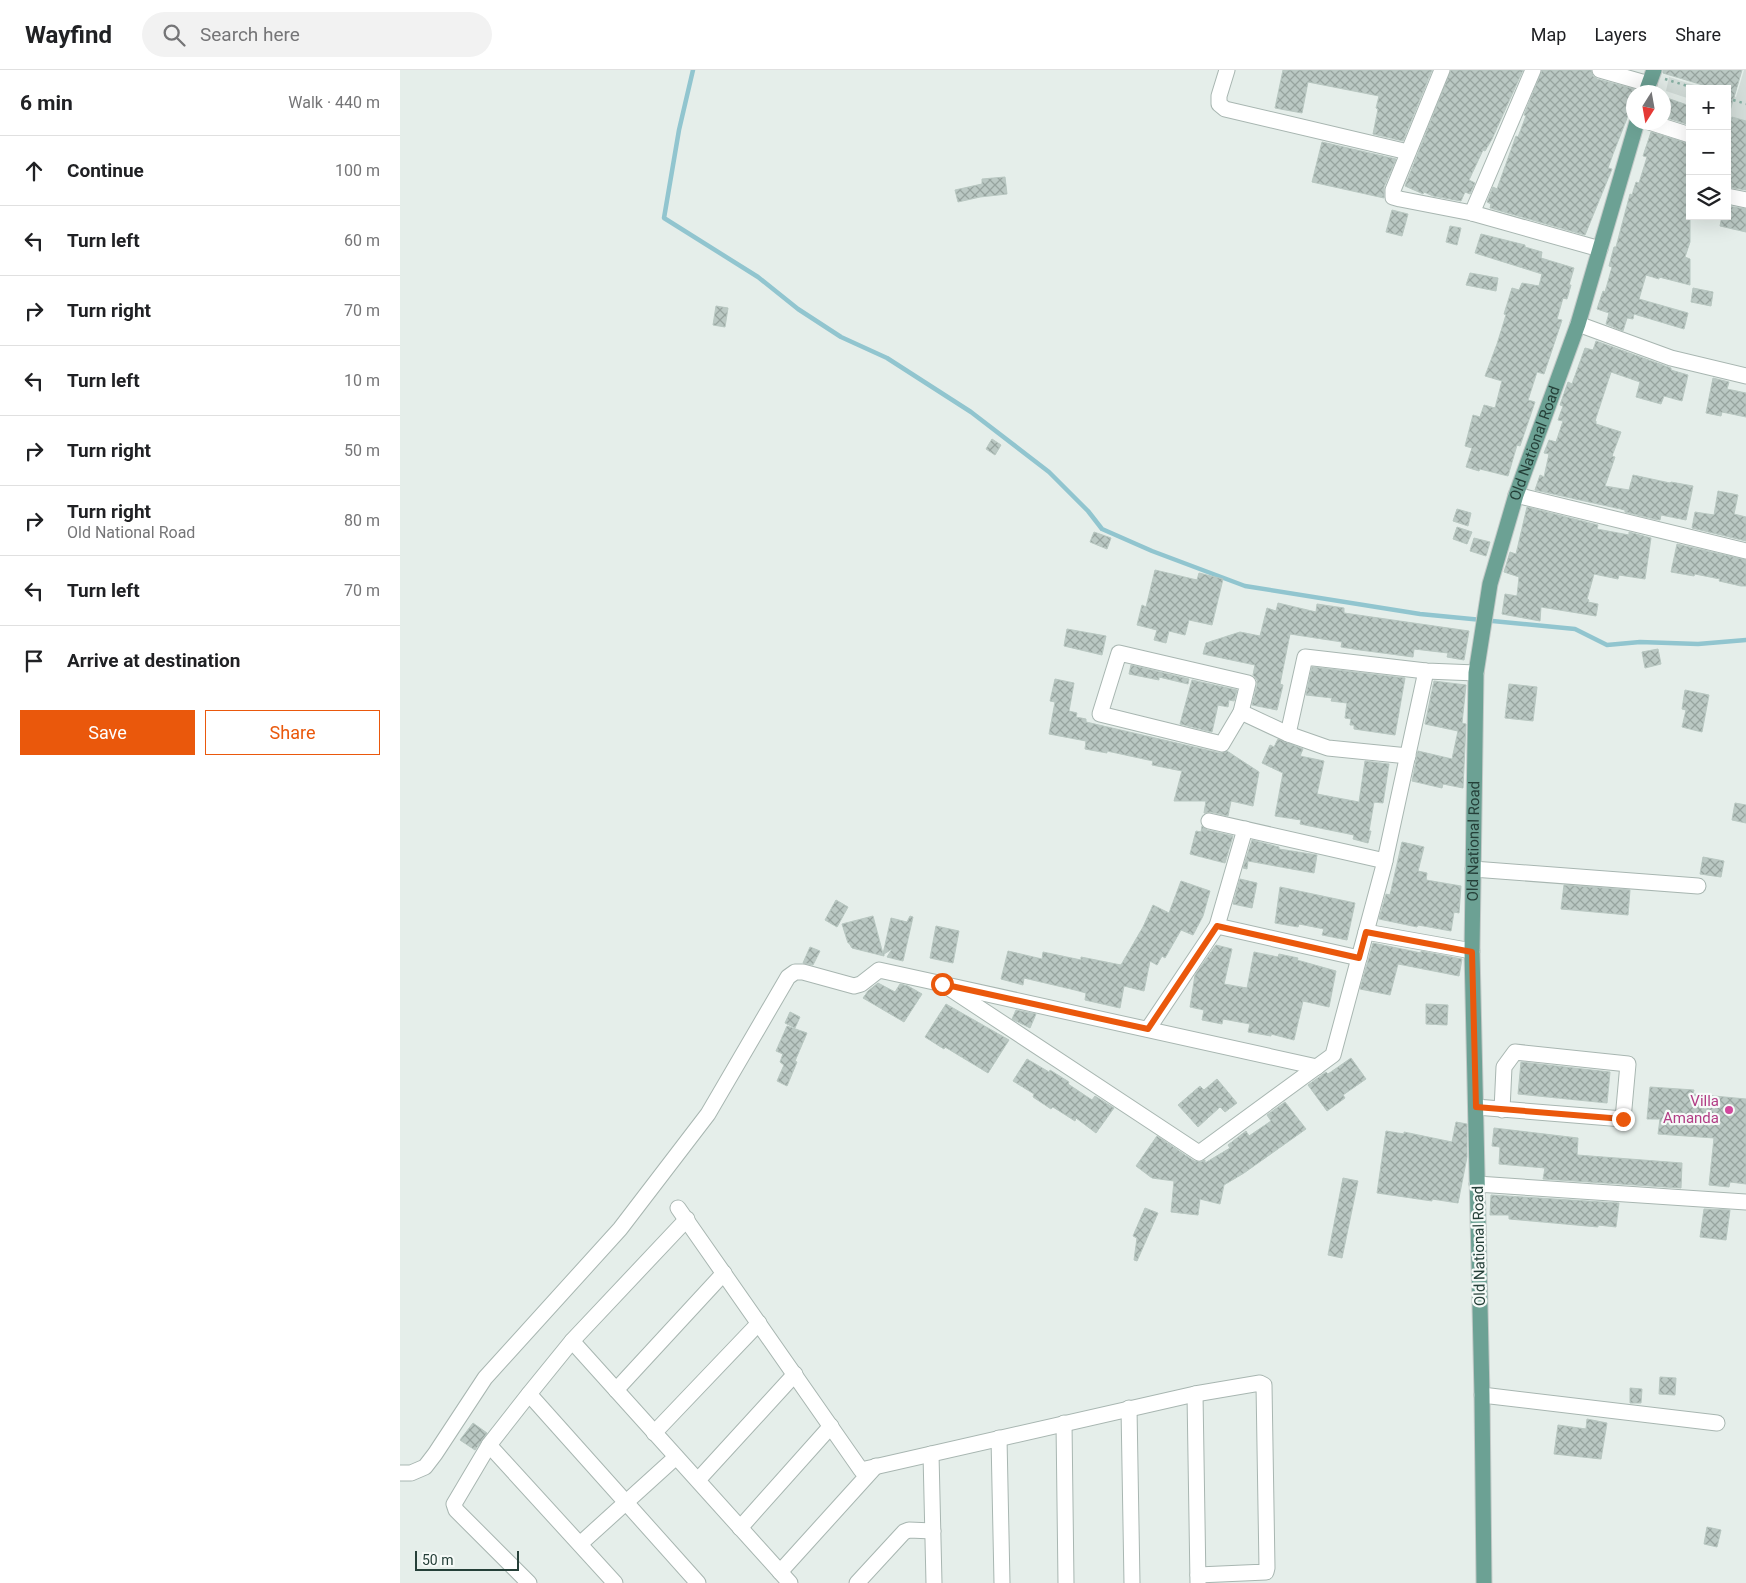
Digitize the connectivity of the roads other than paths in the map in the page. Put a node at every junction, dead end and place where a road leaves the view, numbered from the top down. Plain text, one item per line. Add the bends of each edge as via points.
1 (1227, 70) edge
2 (1442, 70) edge
3 (1533, 70) edge
4 (1600, 70) edge
5 (1650, 80) edge
6 (1671, 129) edge
7 (1635, 130) edge
8 (1686, 134) edge
9 (1408, 152) junction
10 (1731, 197) edge
11 (1746, 200) edge
12 (1472, 213) junction
13 (1600, 248) junction
14 (1578, 324) junction
15 (1746, 376) edge
16 (1516, 495) junction
17 (1746, 551) edge
18 (1426, 671) junction
19 (1476, 674) junction
20 (1241, 712) junction
21 (1288, 734) junction
22 (1408, 756) junction
23 (1209, 821) dead end
24 (1245, 829) junction
25 (1385, 861) junction
26 (1474, 869) junction
27 (1698, 886) dead end
28 (1217, 926) junction
29 (1366, 932) junction
30 (1472, 952) junction
31 (1359, 958) junction
32 (942, 984) junction
33 (1148, 1029) junction
34 (1317, 1066) junction
35 (1476, 1107) junction
36 (1502, 1110) junction
37 (1477, 1184) junction
38 (1746, 1202) edge
39 (724, 1273) junction
40 (759, 1323) junction
41 (572, 1341) junction
42 (795, 1374) junction
43 (616, 1390) junction
44 (529, 1394) junction
45 (1195, 1394) junction
46 (1482, 1396) junction
47 (1129, 1408) junction
48 (1064, 1423) junction
49 (1717, 1423) dead end
50 (831, 1426) junction
51 (654, 1433) junction
52 (999, 1438) junction
53 (489, 1445) junction
54 (931, 1454) junction
55 (676, 1457) junction
56 (876, 1466) junction
57 (400, 1473) edge
58 (698, 1480) junction
59 (626, 1503) junction
60 (740, 1528) junction
61 (933, 1531) junction
62 (580, 1544) junction
63 (785, 1578) edge
64 (1198, 1579) edge
65 (529, 1583) edge
66 (615, 1583) edge
67 (698, 1583) edge
68 (857, 1583) edge
69 (934, 1583) edge
70 (1002, 1583) edge
71 (1066, 1583) edge
72 (1132, 1583) edge
73 (1484, 1583) edge

1 - 9 street via 1219,104 1225,109
2 - 9 street
3 - 12 street
4 - 5 street
6 - 8 street
7 - 13 main road, Old National Road
9 - 12 street via 1393,196
10 - 11 street
12 - 13 street
13 - 14 main road, Old National Road
14 - 15 street via 1671,358
14 - 16 main road, Old National Road
16 - 17 street
16 - 19 main road, Old National Road via 1490,584
18 - 19 street
18 - 21 street via 1305,657
18 - 22 street
19 - 26 main road, Old National Road
20 - 20 street via 1222,744 1100,714 1119,653 1248,683
20 - 21 street
21 - 22 street via 1328,748
22 - 25 street
23 - 24 street
24 - 25 street
24 - 28 street
25 - 29 street
26 - 27 street
26 - 30 main road, Old National Road
28 - 31 street
28 - 33 street
29 - 30 street
29 - 31 street
30 - 35 main road, Old National Road
31 - 34 street via 1334,1055
32 - 33 street
32 - 34 street via 1199,1153
32 - 57 street via 880,970 854,986 802,972 788,977 708,1114 620,1229 485,1378 425,1467 411,1473
33 - 34 street
35 - 36 street
35 - 37 main road, Old National Road
36 - 36 street via 1623,1119 1628,1064 1515,1052 1504,1068
37 - 38 street
37 - 46 main road, Old National Road
39 - 40 street
39 - 41 street via 682,1214
39 - 43 street
40 - 42 street
40 - 51 street
41 - 43 street
41 - 44 street
42 - 50 street
42 - 58 street
43 - 51 street
44 - 53 street
44 - 59 street
45 - 47 street
45 - 64 street
45 - 64 street via 1260,1383 1264,1385 1268,1568 1266,1572
46 - 49 street
46 - 73 main road, Old National Road
47 - 48 street
47 - 72 street
48 - 52 street
48 - 71 street
50 - 56 street via 861,1470
50 - 60 street
51 - 55 street
52 - 54 street
52 - 70 street
53 - 62 street
53 - 65 street via 454,1504 456,1510
54 - 56 street
54 - 61 street
55 - 58 street
55 - 59 street
56 - 63 street
58 - 60 street
59 - 62 street
59 - 67 street
60 - 63 street
61 - 68 street via 904,1532
61 - 69 street
62 - 66 street

